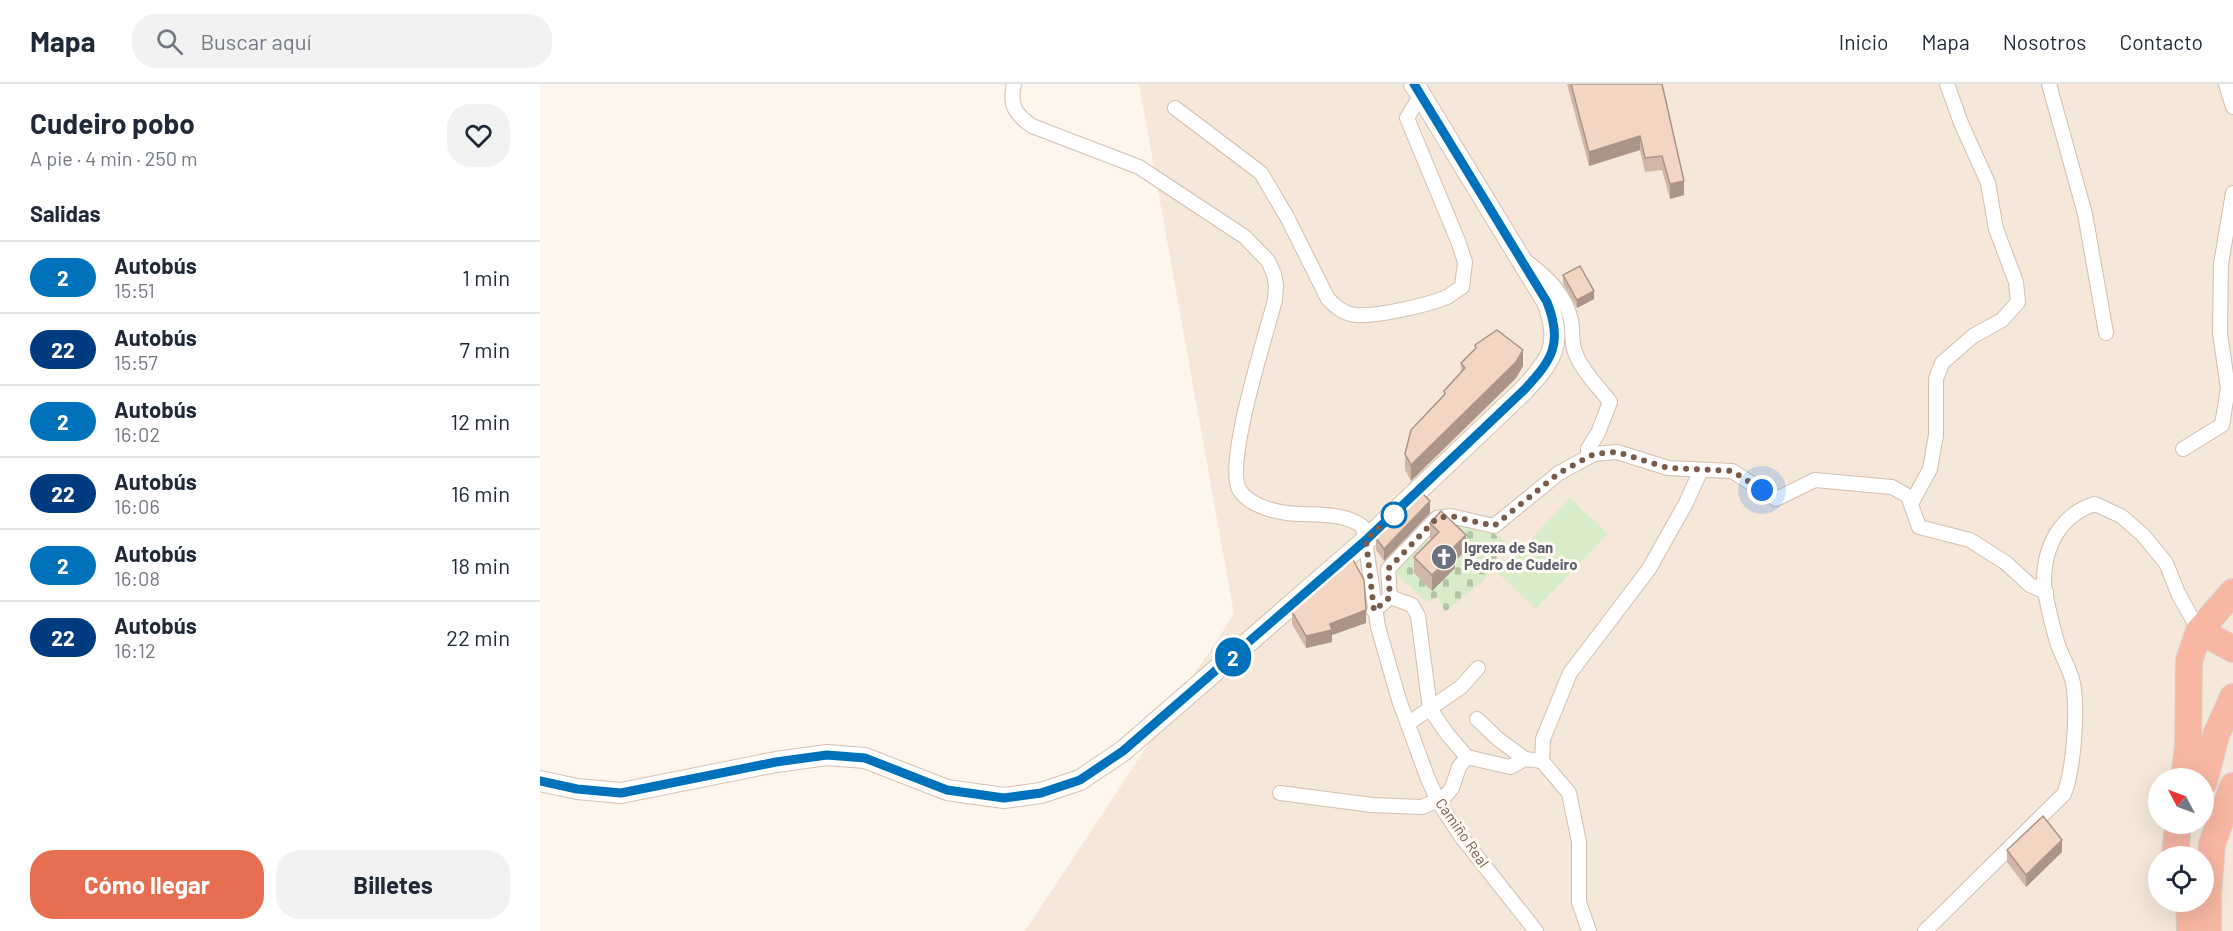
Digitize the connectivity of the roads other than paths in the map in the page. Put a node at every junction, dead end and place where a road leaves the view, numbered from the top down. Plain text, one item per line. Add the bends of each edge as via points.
1 (1014, 84) edge
2 (1947, 84) edge
3 (2049, 84) edge
4 (2226, 84) edge
5 (1417, 90) edge
6 (2233, 107) edge
7 (1175, 108) dead end
8 (2233, 193) edge
9 (1523, 259) junction
10 (2106, 333) dead end
11 (2183, 449) dead end
12 (1588, 457) junction
13 (1701, 470) junction
14 (1911, 504) junction
15 (1366, 540) junction
16 (2046, 592) junction
17 (2233, 592) edge
18 (1390, 597) junction
19 (1374, 611) junction
20 (2199, 631) junction
21 (2233, 649) edge
22 (1478, 668) dead end
23 (2233, 697) edge
24 (1430, 710) junction
25 (1477, 719) dead end
26 (1409, 723) junction
27 (1498, 739) junction
28 (1474, 759) junction
29 (1525, 759) junction
30 (1542, 761) junction
31 (2185, 768) edge
32 (2208, 768) edge
33 (540, 781) edge
34 (2233, 786) edge
35 (1281, 793) dead end
36 (1438, 801) junction
37 (2175, 912) edge
38 (2189, 912) edge
39 (1536, 931) edge
40 (1589, 931) edge
41 (1925, 931) edge
42 (2176, 931) edge
43 (2190, 931) edge
44 (2208, 931) edge

1 - 15 street via 1012,106 1032,126 1139,167 1245,237 1268,261 1276,285 1275,300 1247,404 1236,471 1239,488 1251,501 1270,509 1358,523
2 - 14 street via 1988,183 1996,229 2016,282 2018,302 2002,320 1973,336 1942,363 1936,379 1936,435 1930,469
3 - 10 street via 2085,214
4 - 6 street
5 - 7 street via 1407,118 1465,262 1462,287 1447,297 1417,306 1357,315 1345,312 1328,299 1261,173
5 - 9 street
8 - 11 street via 2221,264 2220,333 2228,388 2222,425
9 - 12 street via 1548,277 1559,294 1571,319 1577,357 1610,402
9 - 15 street via 1552,314 1556,336 1552,355 1524,390
12 - 13 street via 1617,452 1668,468
12 - 18 street via 1559,473 1494,526 1451,516 1437,518 1388,569
13 - 14 street via 1732,471 1776,499 1815,480 1892,487 1908,496
13 - 30 street via 1649,569 1570,673 1543,739
14 - 16 street via 1919,527 1970,540 2006,563 2030,585
15 - 19 street, Camiño Real
15 - 33 street via 1123,751 1093,773 1059,788 1012,797 984,797 932,786 865,758 827,755 621,793
16 - 20 street via 2043,580 2047,552 2060,527 2080,508 2095,504 2121,516 2166,563
16 - 41 street via 2058,644 2074,687 2070,778 2064,794
17 - 20 highway
18 - 19 street
18 - 24 street via 1412,605 1418,616
19 - 26 street, Camiño Real
20 - 21 highway
20 - 31 highway via 2189,661
22 - 24 street via 1461,687
23 - 32 highway via 2216,735
24 - 26 street
24 - 28 street via 1448,735
25 - 27 street
26 - 36 street, Camiño Real
27 - 28 street
27 - 29 street
28 - 29 street via 1510,767
28 - 36 street via 1459,767 1452,788
29 - 30 street
30 - 40 street via 1569,793 1579,842 1579,902
34 - 44 highway via 2212,844
35 - 36 street via 1372,805 1422,807
36 - 39 street, Camiño Real
37 - 42 highway
38 - 43 highway

